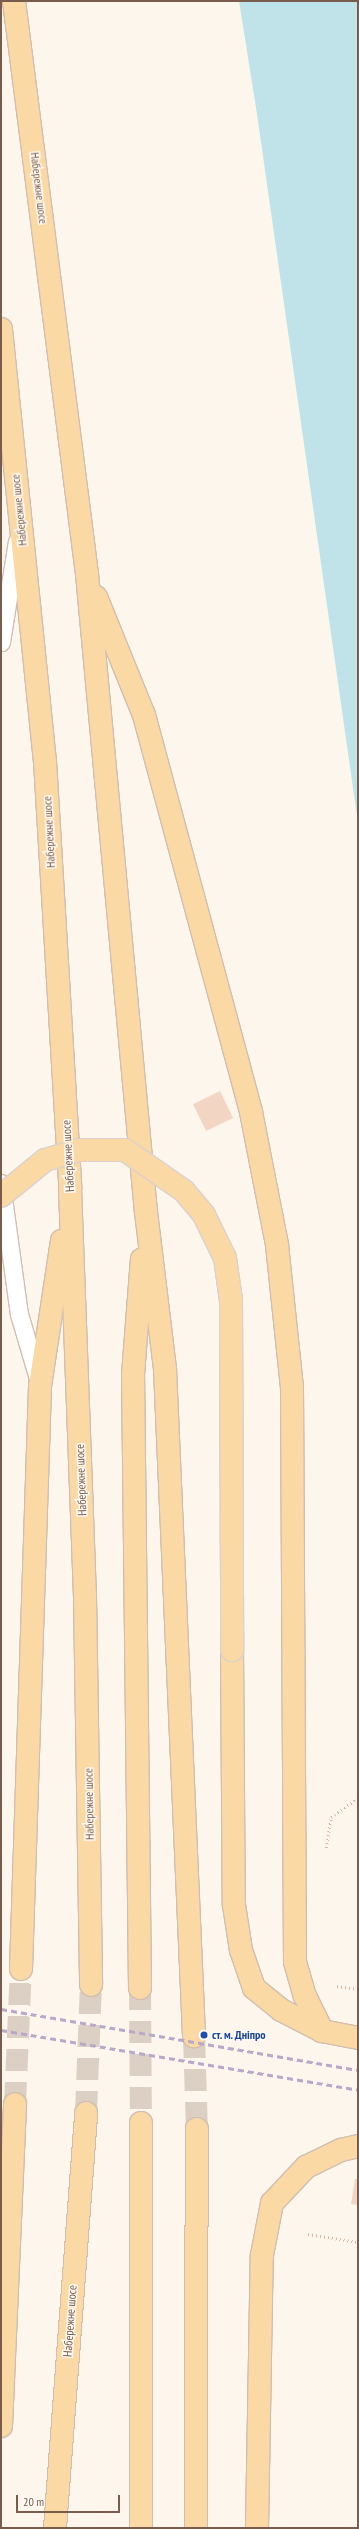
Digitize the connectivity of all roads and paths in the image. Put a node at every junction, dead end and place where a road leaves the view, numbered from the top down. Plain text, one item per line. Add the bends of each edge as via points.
1 (14, 1) edge
2 (1, 329) edge
3 (20, 523) junction
4 (87, 574) junction
5 (1, 642) edge
6 (1, 1183) edge
7 (70, 1188) junction
8 (1, 1196) edge
9 (146, 1212) junction
10 (40, 1386) junction
11 (358, 1798) edge
12 (325, 1854) dead end
13 (21, 1968) tunnel mouth
14 (91, 1985) tunnel mouth
15 (337, 1986) dead end
16 (140, 1988) tunnel mouth
17 (358, 1989) edge
18 (322, 2031) junction
19 (194, 2036) tunnel mouth
20 (358, 2038) edge
21 (15, 2104) tunnel mouth
22 (86, 2113) tunnel mouth
23 (141, 2123) tunnel mouth
24 (197, 2129) tunnel mouth
25 (358, 2146) edge
26 (308, 2234) dead end
27 (358, 2242) edge
28 (1, 2426) edge
29 (198, 2490) junction
30 (55, 2528) edge
31 (141, 2528) edge
32 (196, 2528) edge
33 (202, 2528) edge
34 (257, 2528) edge

1 - 4 main road, Набережне шосе
2 - 3 main road, Набережне шосе
3 - 5 lane
3 - 7 main road, Набережне шосе via 45,761
4 - 9 main road, Набережне шосе
4 - 18 main road via 144,715 251,1112 277,1246 292,1387 296,1962 305,1996
6 - 10 lane via 19,1314
7 - 10 main road
7 - 14 main road, Набережне шосе via 85,1596
8 - 18 main road, bridge via 45,1160 79,1150 125,1150 184,1191 204,1215 225,1258 231,1300 234,1905 241,1950 254,1988 281,2010
9 - 16 main road, Набережне шосе via 133,1375
9 - 19 main road, Набережне шосе via 165,1369
10 - 13 main road
11 - 12 path via 331,1818
15 - 17 path
18 - 20 main road
21 - 28 main road
22 - 30 main road, Набережне шосе
23 - 31 main road
24 - 29 main road
25 - 34 main road via 341,2150 306,2167 272,2203 262,2255
26 - 27 path
29 - 32 main road
29 - 33 main road

